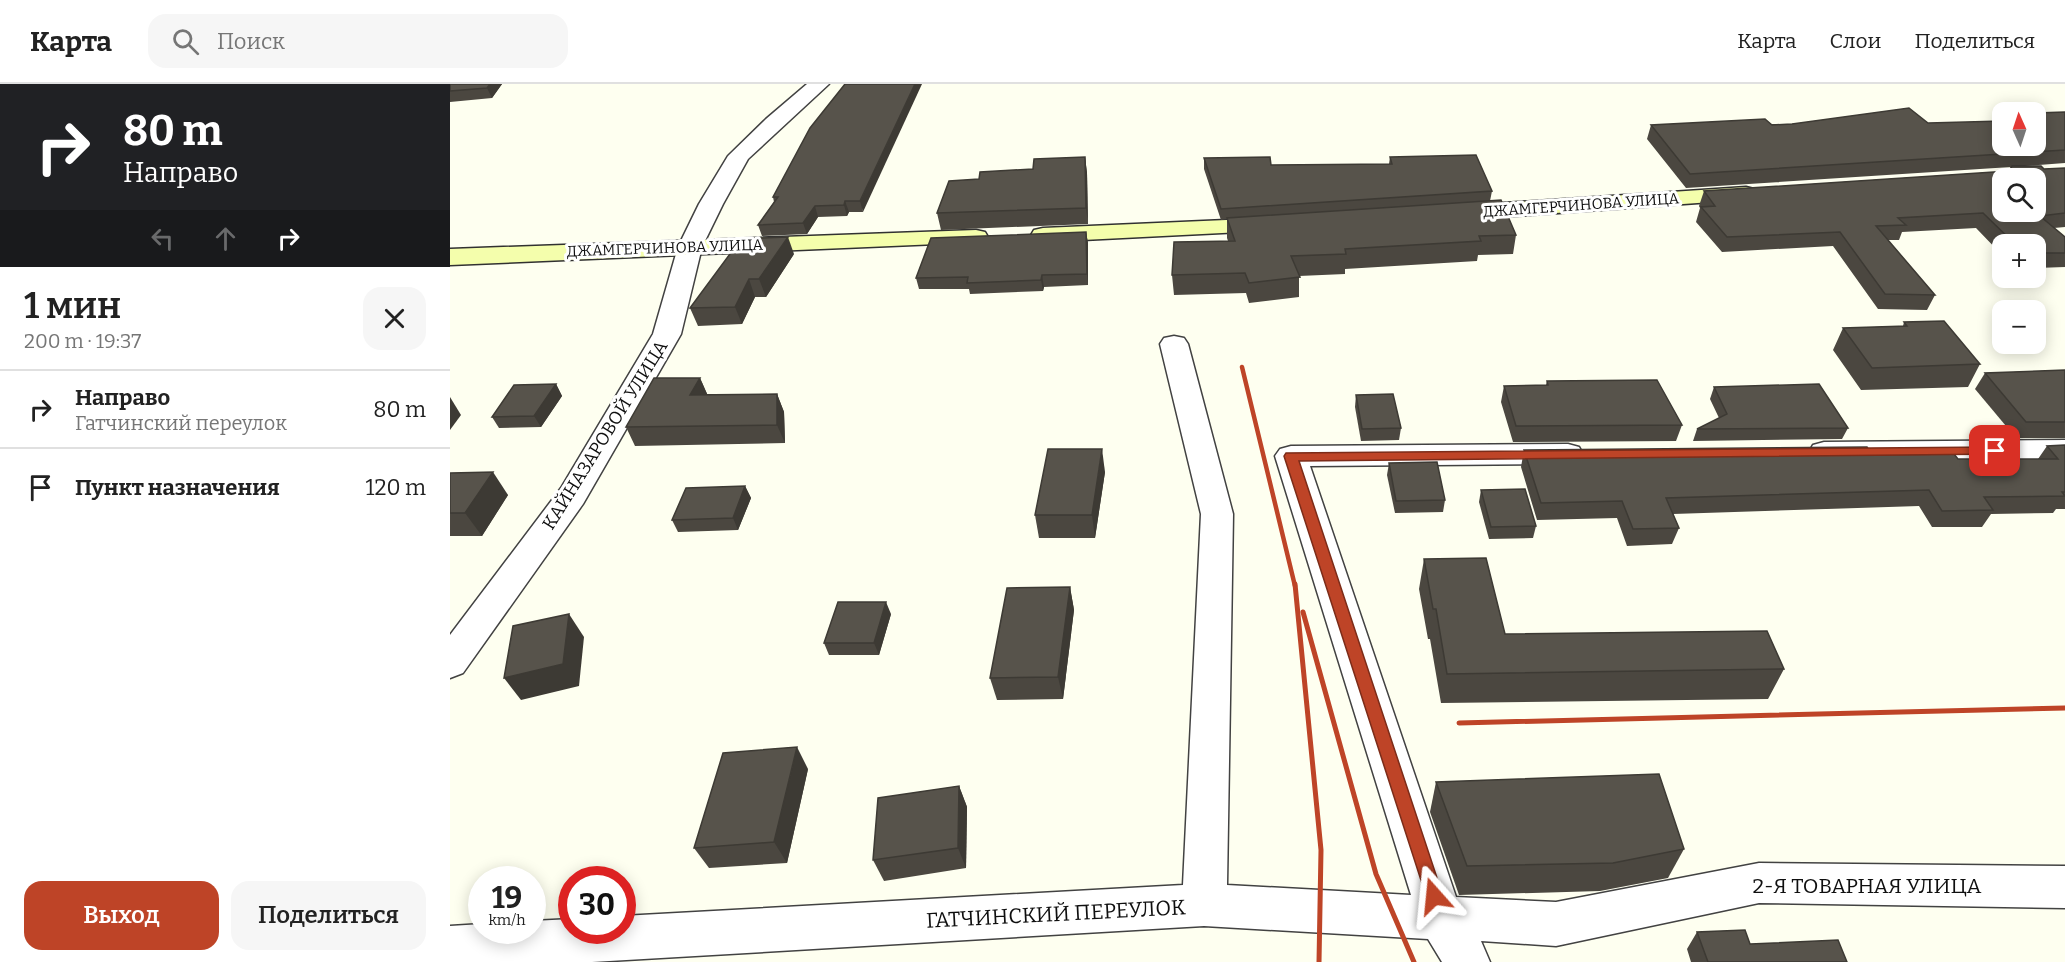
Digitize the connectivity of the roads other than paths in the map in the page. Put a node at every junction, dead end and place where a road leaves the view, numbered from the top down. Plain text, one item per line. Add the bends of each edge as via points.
1 (819, 84) edge
2 (1767, 192) edge
3 (1433, 214) edge
4 (1290, 224) edge
5 (690, 247) junction
6 (450, 257) edge
7 (1174, 344) dead end
8 (2065, 450) edge
9 (1791, 452) edge
10 (1600, 454) edge
11 (450, 663) edge
12 (2065, 887) edge
13 (1204, 905) junction
14 (1441, 918) junction
15 (450, 948) edge
16 (1467, 962) edge

1 - 5 street, КАЙНАЗАРОВОЙ УЛИЦА via 739,156
2 - 3 street, ДЖАМГЕРЧИНОВА УЛИЦА
4 - 5 street, ДЖАМГЕРЧИНОВА УЛИЦА
5 - 6 street, ДЖАМГЕРЧИНОВА УЛИЦА
5 - 11 street, КАЙНАЗАРОВОЙ УЛИЦА via 667,334 572,496
7 - 13 street, ГАТЧИНСКИЙ ПЕРЕУЛОК via 1217,514
8 - 9 street
10 - 14 street via 1291,456
12 - 14 street, 2-Я ТОВАРНАЯ УЛИЦА via 1759,883 1556,924
13 - 14 street, 2-Я ТОВАРНАЯ УЛИЦА
13 - 15 street, ГАТЧИНСКИЙ ПЕРЕУЛОК
14 - 16 street

